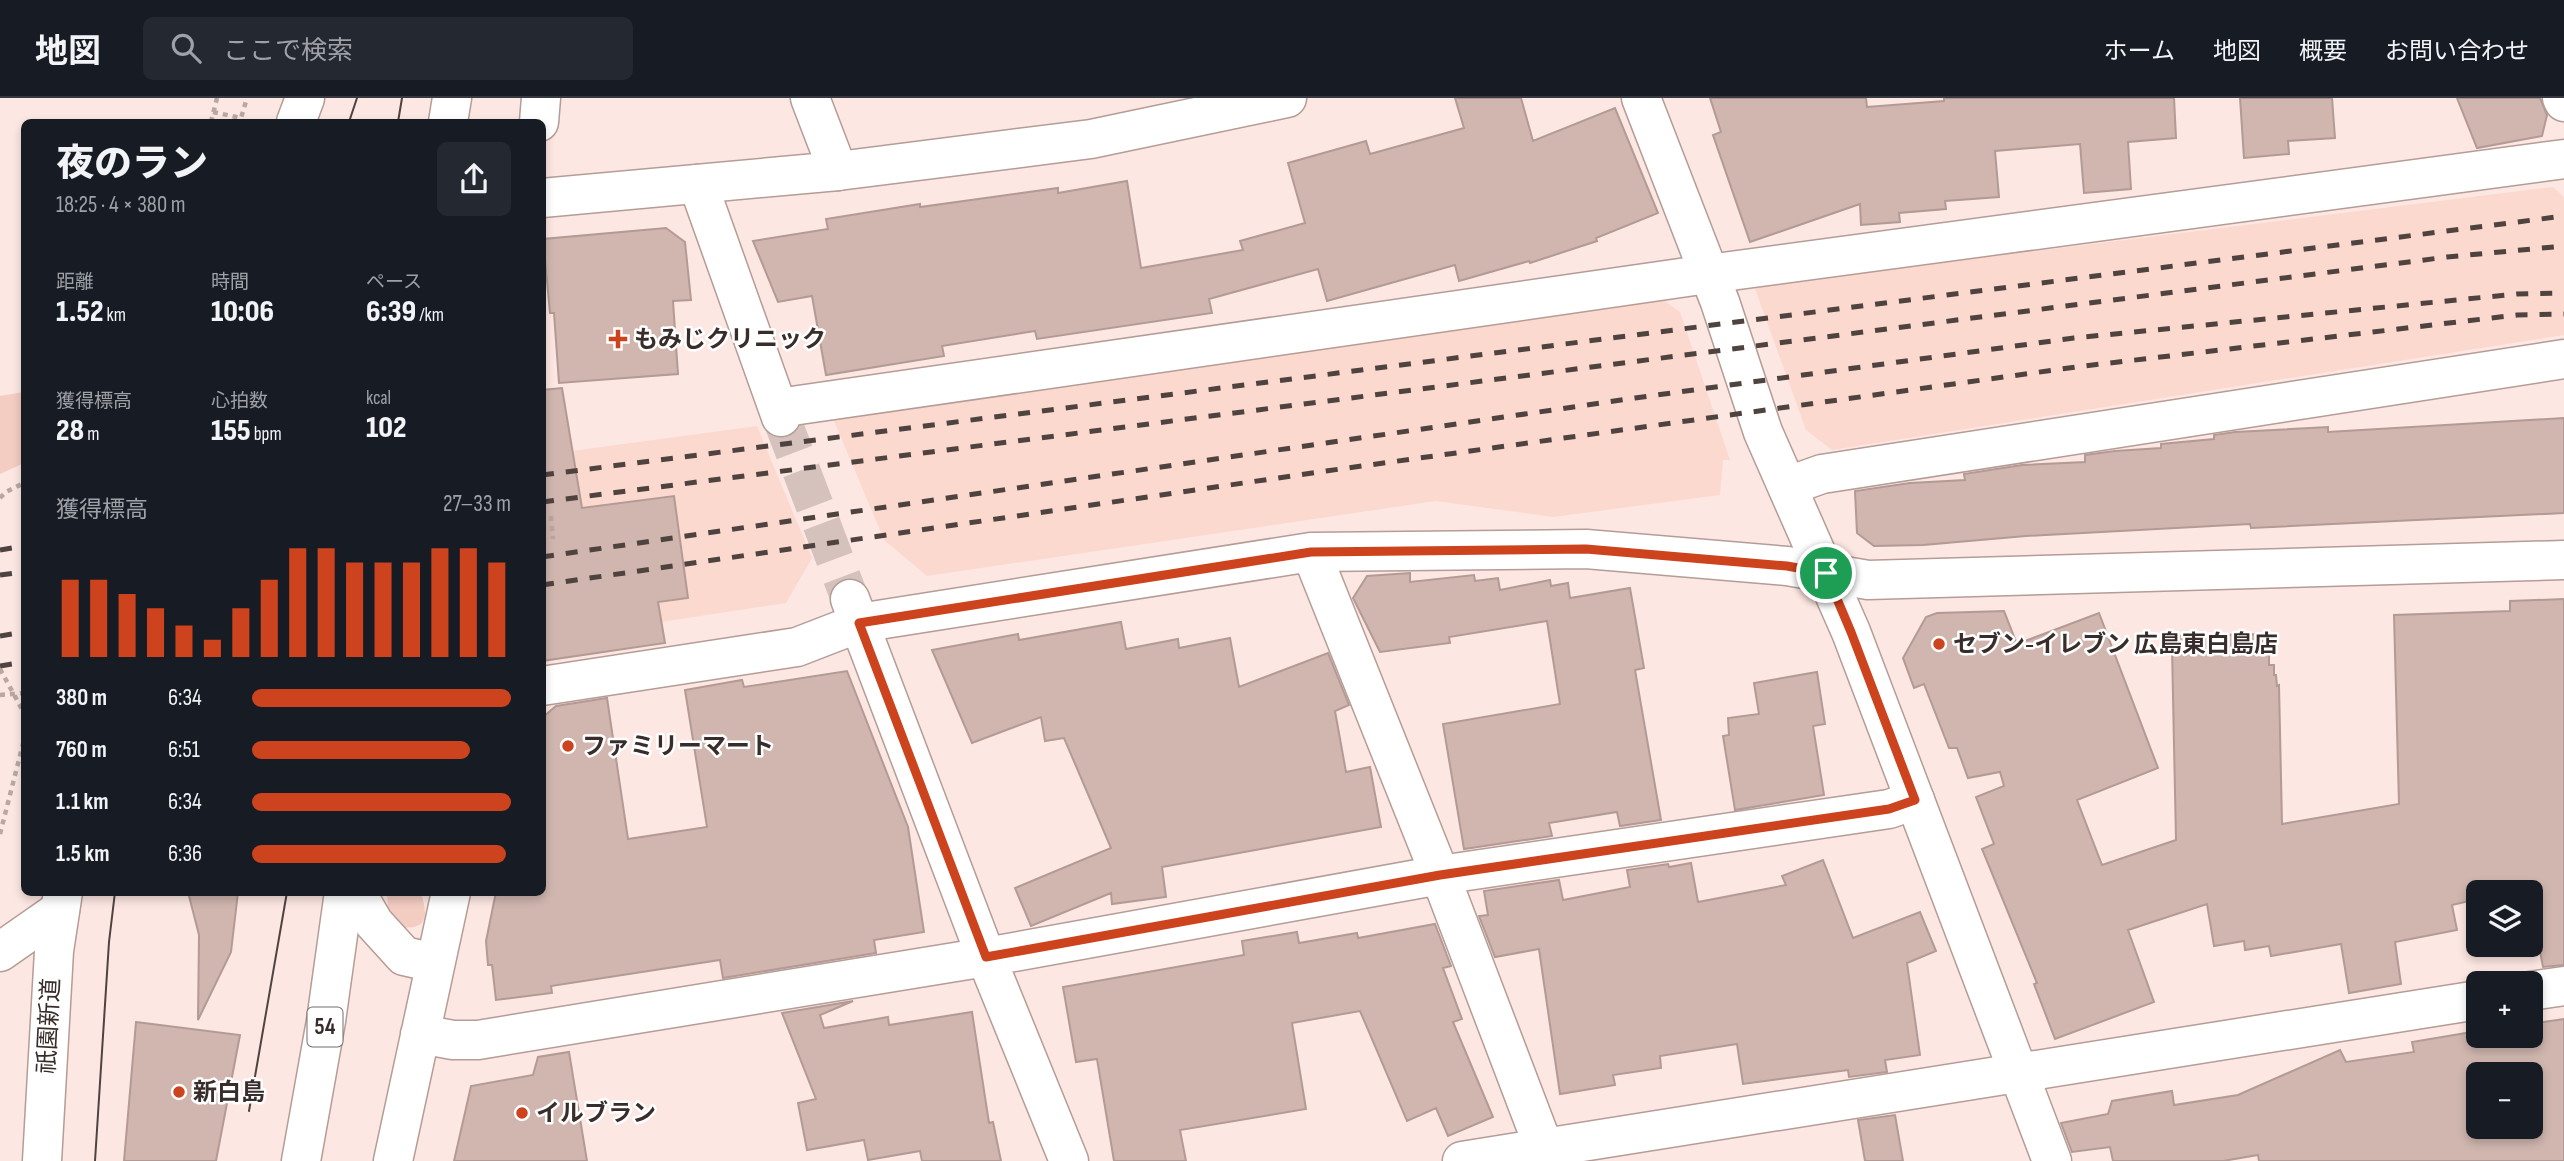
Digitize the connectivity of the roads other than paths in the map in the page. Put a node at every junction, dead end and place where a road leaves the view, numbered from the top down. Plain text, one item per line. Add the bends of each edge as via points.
1 (304, 98) edge
2 (452, 98) edge
3 (541, 98) edge
4 (810, 98) edge
5 (1287, 98) edge
6 (1641, 98) edge
7 (297, 119) edge
8 (448, 119) edge
9 (539, 119) edge
10 (2564, 159) edge
11 (838, 172) junction
12 (698, 184) junction
13 (546, 198) edge
14 (1708, 274) junction
15 (2564, 359) edge
16 (1787, 486) junction
17 (1311, 552) junction
18 (2564, 560) edge
19 (1826, 573) junction
20 (854, 611) junction
21 (546, 686) edge
22 (1915, 800) junction
23 (1440, 875) junction
24 (343, 896) edge
25 (358, 896) edge
26 (450, 896) edge
27 (61, 901) edge
28 (0, 952) edge
29 (986, 957) junction
30 (435, 963) junction
31 (2564, 986) edge
32 (2543, 989) edge
33 (2466, 1002) edge
34 (420, 1034) junction
35 (2020, 1073) junction
36 (1547, 1154) edge
37 (42, 1161) edge
38 (302, 1161) edge
39 (393, 1161) edge
40 (1069, 1161) edge
41 (1462, 1161) edge
42 (2052, 1161) edge

1 - 7 main road
2 - 8 main road
3 - 9 main road
4 - 11 main road
5 - 11 main road via 1091,139
6 - 14 main road
10 - 14 main road
11 - 12 main road
12 - 13 main road
12 - 14 main road via 780,413
14 - 16 main road via 1763,432
15 - 16 main road via 1822,474
16 - 19 main road
17 - 19 main road via 1586,549
17 - 20 main road
17 - 23 main road
18 - 19 main road via 1868,580
19 - 22 main road
20 - 21 main road via 797,647
20 - 29 main road
22 - 23 main road via 1889,809
22 - 35 main road
23 - 29 main road
23 - 36 main road
24 - 38 main road, 54
25 - 30 main road via 374,923 404,956
26 - 30 main road
27 - 28 main road
27 - 37 main road, 祇園新道
29 - 34 main road via 478,1040
29 - 40 main road
30 - 34 main road
31 - 32 main road
33 - 35 main road
34 - 39 main road
35 - 36 main road
35 - 42 main road
36 - 41 main road

